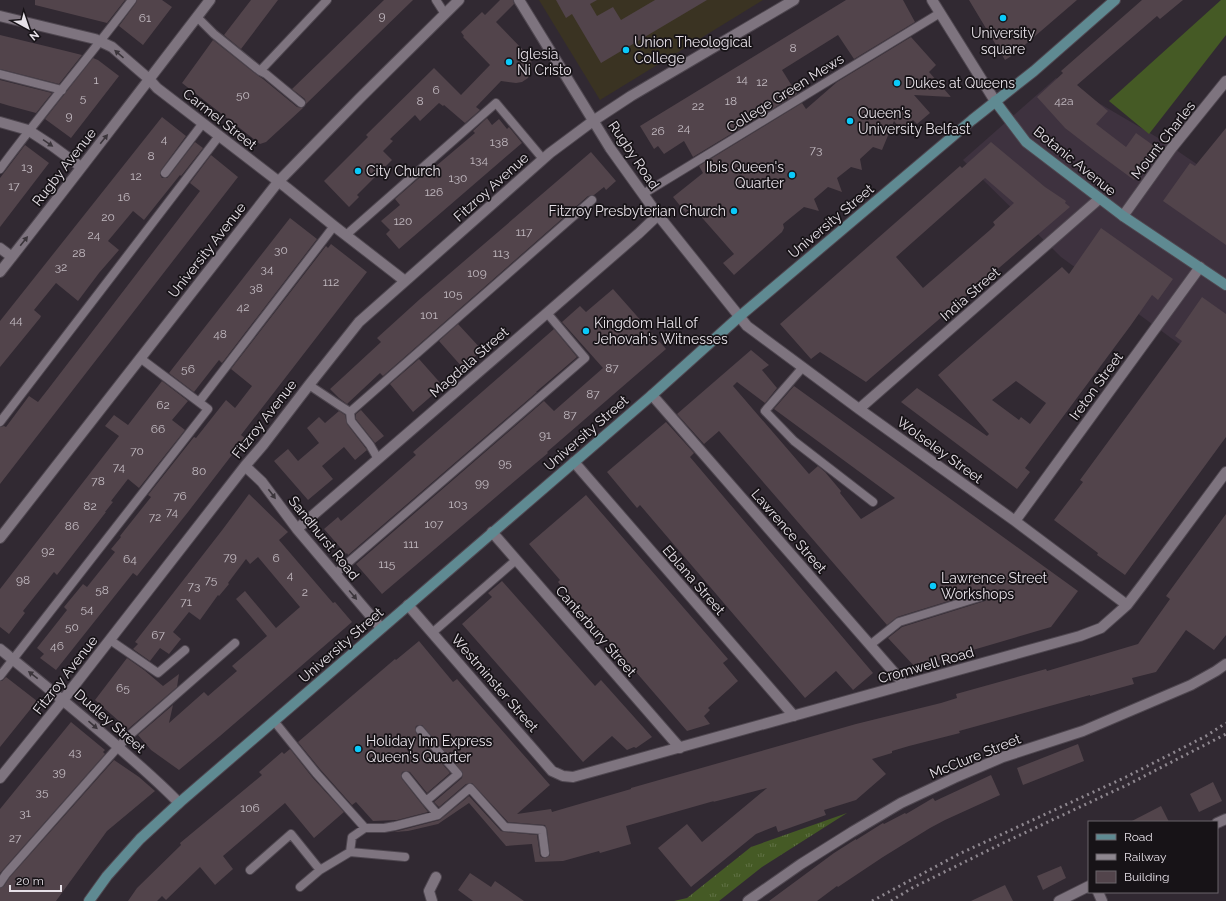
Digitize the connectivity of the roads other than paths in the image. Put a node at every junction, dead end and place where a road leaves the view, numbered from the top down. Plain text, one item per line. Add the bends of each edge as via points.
1 (132, 0) edge
2 (210, 0) edge
3 (327, 0) edge
4 (436, 0) edge
5 (459, 0) edge
6 (519, 0) edge
7 (794, 0) edge
8 (932, 0) edge
9 (1115, 0) edge
10 (940, 13) junction
11 (445, 14) junction
12 (0, 16) edge
13 (197, 17) junction
14 (101, 42) junction
15 (260, 71) junction
16 (0, 74) edge
17 (149, 79) junction
18 (1226, 81) edge
19 (62, 90) junction
20 (995, 101) junction
21 (301, 103) dead end
22 (593, 121) junction
23 (0, 122) edge
24 (203, 123) junction
25 (28, 130) junction
26 (219, 136) junction
27 (543, 159) junction
28 (81, 167) junction
29 (0, 169) edge
30 (165, 173) dead end
31 (278, 182) junction
32 (643, 194) junction
33 (1099, 199) junction
34 (592, 200) dead end
35 (658, 214) junction
36 (1123, 216) junction
37 (334, 226) junction
38 (346, 235) junction
39 (0, 248) edge
40 (12, 257) junction
41 (1200, 267) junction
42 (0, 272) edge
43 (405, 282) junction
44 (1226, 285) edge
45 (547, 313) junction
46 (740, 316) junction
47 (140, 358) junction
48 (803, 367) junction
49 (309, 384) junction
50 (652, 395) junction
51 (199, 402) junction
52 (859, 410) junction
53 (350, 412) junction
54 (0, 422) edge
55 (378, 459) junction
56 (574, 462) junction
57 (245, 466) junction
58 (1226, 472) edge
59 (873, 502) dead end
60 (1015, 521) junction
61 (297, 528) junction
62 (492, 532) junction
63 (0, 538) edge
64 (516, 560) junction
65 (335, 574) junction
66 (983, 596) dead end
67 (408, 605) junction
68 (1127, 605) junction
69 (381, 628) junction
70 (432, 633) junction
71 (110, 640) junction
72 (235, 643) dead end
73 (870, 645) junction
74 (0, 649) edge
75 (185, 650) dead end
76 (13, 660) junction
77 (1226, 664) edge
78 (0, 676) edge
79 (905, 685) junction
80 (63, 700) junction
81 (794, 716) junction
82 (274, 720) junction
83 (420, 730) dead end
84 (118, 746) junction
85 (680, 748) junction
86 (406, 776) dead end
87 (563, 776) joint
88 (0, 778) edge
89 (426, 801) junction
90 (179, 803) junction
91 (438, 815) junction
92 (365, 828) junction
93 (350, 852) junction
94 (545, 853) dead end
95 (405, 857) dead end
96 (250, 870) dead end
97 (320, 870) junction
98 (436, 877) dead end
99 (0, 883) edge
100 (1088, 886) edge
101 (300, 887) dead end
102 (89, 901) edge
103 (432, 901) edge
104 (748, 901) edge
105 (1059, 901) edge

1 - 14 lane
2 - 13 street, Rugby Avenue
3 - 15 lane
4 - 11 lane
5 - 11 street, University Avenue
6 - 22 street, Rugby Road
7 - 22 street, Fitzroy Avenue
8 - 10 street, Botanic Avenue
9 - 20 street, University Street via 1034,71
10 - 20 street, Botanic Avenue
10 - 32 lane, College Green Mews
11 - 31 street, University Avenue
12 - 14 street, Carmel Street
13 - 15 lane
13 - 17 street, Rugby Avenue
17 -> 14 street, Carmel Street via 112,47
14 - 19 lane
15 - 21 lane
16 - 19 lane
17 - 24 street, Carmel Street
28 -> 17 street, Rugby Avenue
18 - 36 street, Mount Charles via 1171,149
19 - 25 lane
20 - 33 street, Botanic Avenue via 1026,142
20 - 46 street, University Street
22 - 27 street, Fitzroy Avenue
22 - 32 street, Rugby Road
23 - 25 street
24 - 26 street, Carmel Street
24 - 30 lane
25 -> 28 street
25 - 29 lane
26 - 31 street, Carmel Street
26 - 54 lane
27 - 38 lane via 496,103
27 - 43 street, Fitzroy Avenue
40 -> 28 street, Rugby Avenue
31 - 37 street, Carmel Street
31 - 47 street, University Avenue
32 - 35 street, Rugby Road
33 - 36 street, Botanic Avenue
33 - 52 street, India Street
34 - 53 lane
35 - 45 street, Magdala Street
35 - 46 street, Rugby Road
36 - 41 street, Botanic Avenue
37 - 38 street, Carmel Street
37 - 51 lane
38 - 43 street, Carmel Street
39 - 40 street
40 - 42 street, Rugby Avenue
41 - 44 street, Botanic Avenue
41 - 60 street, Ireton Street
43 - 49 street, Fitzroy Avenue via 359,322
45 - 55 street, Magdala Street
45 - 65 lane via 585,358
46 - 48 street, Wolseley Street via 747,326
46 - 50 street, University Street
47 - 51 lane
47 - 63 street, University Avenue
48 - 52 street, Wolseley Street
48 - 59 lane via 765,411 794,441
49 - 53 lane
49 - 57 street, Fitzroy Avenue
50 - 56 street, University Street
50 - 73 street, Lawrence Street
51 - 76 lane via 208,409
52 - 60 street, Wolseley Street
53 - 55 lane via 351,421
55 - 61 street, Magdala Street
56 - 62 street, University Street
56 - 81 street, Eblana Street
57 -> 61 street, Sandhurst Road via 262,482
57 - 71 street, Fitzroy Avenue
58 - 68 street, Cromwell Road
60 - 68 street, Wolseley Street
61 - 65 street, Sandhurst Road
62 - 64 street, Canterbury Street
62 - 67 street, University Street
64 - 70 lane
64 - 85 street, Canterbury Street
65 -> 69 street, Sandhurst Road
66 - 73 lane via 899,622
67 - 69 street, University Street
67 - 70 street, Westminster Street
68 - 79 street, Cromwell Road via 1101,628 1080,636
69 - 82 street, University Street
70 - 87 street, Westminster Street via 552,770
71 - 75 lane via 158,673
71 - 80 street, Fitzroy Avenue
72 - 84 lane
73 - 79 street, Lawrence Street
74 - 76 street, Dudley Street
76 - 78 lane
80 -> 76 street, Dudley Street
77 - 104 street, McClure Street via 1177,691 1083,731 1003,757 901,803 801,864
79 - 81 street, Cromwell Road
80 -> 84 street, Dudley Street
80 - 88 street, Fitzroy Avenue
81 - 85 street, Cromwell Road
82 - 90 street, University Street
82 - 92 lane via 316,773
83 - 89 lane via 461,777
84 - 90 street, Dudley Street
84 - 99 lane
85 - 87 street, Cromwell Road via 573,777
86 - 89 lane
89 - 91 lane
90 - 102 street, University Street via 140,839
91 - 92 lane via 384,828
91 - 94 lane via 470,788 505,827 542,830
92 - 93 lane via 352,837
93 - 95 lane
93 - 97 lane
96 - 97 lane via 291,834
97 - 101 lane
98 - 103 street via 429,891
100 - 105 street

